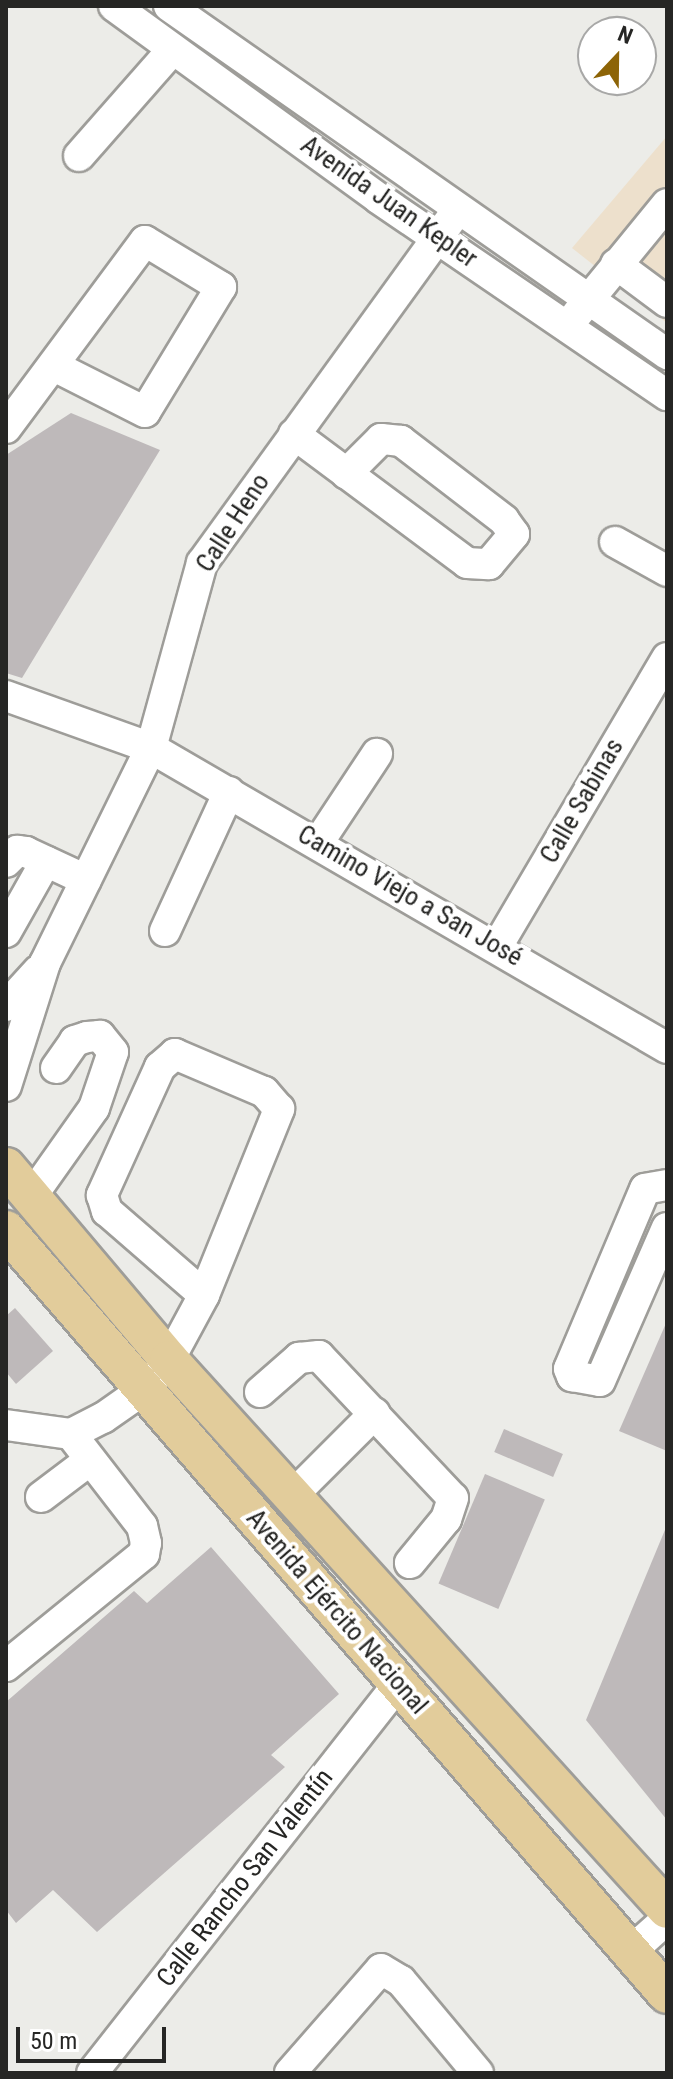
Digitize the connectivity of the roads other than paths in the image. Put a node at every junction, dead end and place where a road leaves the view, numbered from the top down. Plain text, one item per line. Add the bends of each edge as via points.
1 (114, 6) edge
2 (169, 6) edge
3 (173, 49) junction
4 (79, 156) dead end
5 (667, 204) edge
6 (458, 209) junction
7 (439, 237) junction
8 (616, 264) junction
9 (589, 300) junction
10 (667, 302) edge
11 (568, 325) junction
12 (667, 354) edge
13 (56, 367) junction
14 (667, 395) edge
15 (6, 428) edge
16 (294, 434) junction
17 (346, 474) junction
18 (615, 542) dead end
19 (667, 571) edge
20 (667, 658) edge
21 (6, 696) edge
22 (151, 748) junction
23 (377, 754) dead end
24 (229, 792) junction
25 (318, 843) junction
26 (46, 861) junction
27 (6, 862) edge
28 (86, 880) junction
29 (165, 931) dead end
30 (6, 932) edge
31 (498, 945) junction
32 (45, 963) junction
33 (6, 1006) edge
34 (667, 1048) edge
35 (56, 1068) dead end
36 (6, 1086) edge
37 (6, 1167) edge
38 (667, 1185) edge
39 (31, 1197) junction
40 (667, 1228) edge
41 (6, 1230) edge
42 (204, 1295) junction
43 (169, 1360) junction
44 (143, 1390) junction
45 (260, 1392) dead end
46 (375, 1413) junction
47 (7, 1424) edge
48 (71, 1434) junction
49 (90, 1460) junction
50 (292, 1496) junction
51 (41, 1497) dead end
52 (410, 1563) dead end
53 (6, 1666) edge
54 (399, 1683) junction
55 (667, 1909) edge
56 (667, 1919) edge
57 (630, 1952) junction
58 (667, 1994) edge
59 (92, 2073) edge
60 (290, 2073) edge
61 (478, 2073) edge

1 - 3 street, Avenida Juan Kepler
2 - 6 street, Avenida Juan Kepler
3 - 4 street
3 - 7 street, Avenida Juan Kepler
5 - 8 street
6 - 7 street, Calle Heno
6 - 9 street, Avenida Juan Kepler
7 - 11 street, Avenida Juan Kepler
7 - 16 street, Calle Heno
8 - 9 street
8 - 10 street
9 - 11 street
9 - 12 street, Avenida Juan Kepler
11 - 14 street, Avenida Juan Kepler
13 - 13 street via 145,412 221,287 145,241
13 - 15 street
16 - 17 street
16 - 22 street, Calle Heno via 202,563
17 - 17 street via 467,563 489,564 514,534 504,520 401,441 381,439
18 - 19 street
20 - 31 street, Calle Sabinas
21 - 22 street, Camino Viejo a San José
22 - 24 street, Camino Viejo a San José
22 - 28 street, Calle Heno
23 - 25 street
24 - 25 street, Camino Viejo a San José
24 - 29 street
25 - 31 street, Camino Viejo a San José
26 - 27 street via 17,851
26 - 28 street
26 - 30 street
28 - 32 street, Calle Heno
31 - 34 street, Camino Viejo a San José
32 - 33 street, Calle Heno
32 - 36 street, Calle Heno
35 - 39 street via 87,1037 100,1036 113,1052 94,1108
37 - 39 main road, Avenida Ejército Nacional
38 - 40 street via 645,1189 569,1369 572,1376 600,1381
39 - 43 main road, Avenida Ejército Nacional
41 - 44 main road, Avenida Ejército Nacional
42 - 42 street via 107,1211 102,1195 160,1067 175,1054 264,1092 279,1109
42 - 43 street
43 - 44 street
43 - 50 main road, Avenida Ejército Nacional
44 - 48 street
44 - 54 main road, Avenida Ejército Nacional
45 - 46 street via 293,1363 313,1354
46 - 50 street
46 - 52 street via 453,1498 446,1519
47 - 48 street
48 - 49 street
49 - 51 street
49 - 53 street via 142,1526 144,1554
50 - 55 main road, Avenida Ejército Nacional
54 - 57 main road, Avenida Ejército Nacional
54 - 59 street, Calle Rancho San Valentín
56 - 57 street
57 - 58 main road, Avenida Ejército Nacional
60 - 61 street via 377,1970 401,1981

